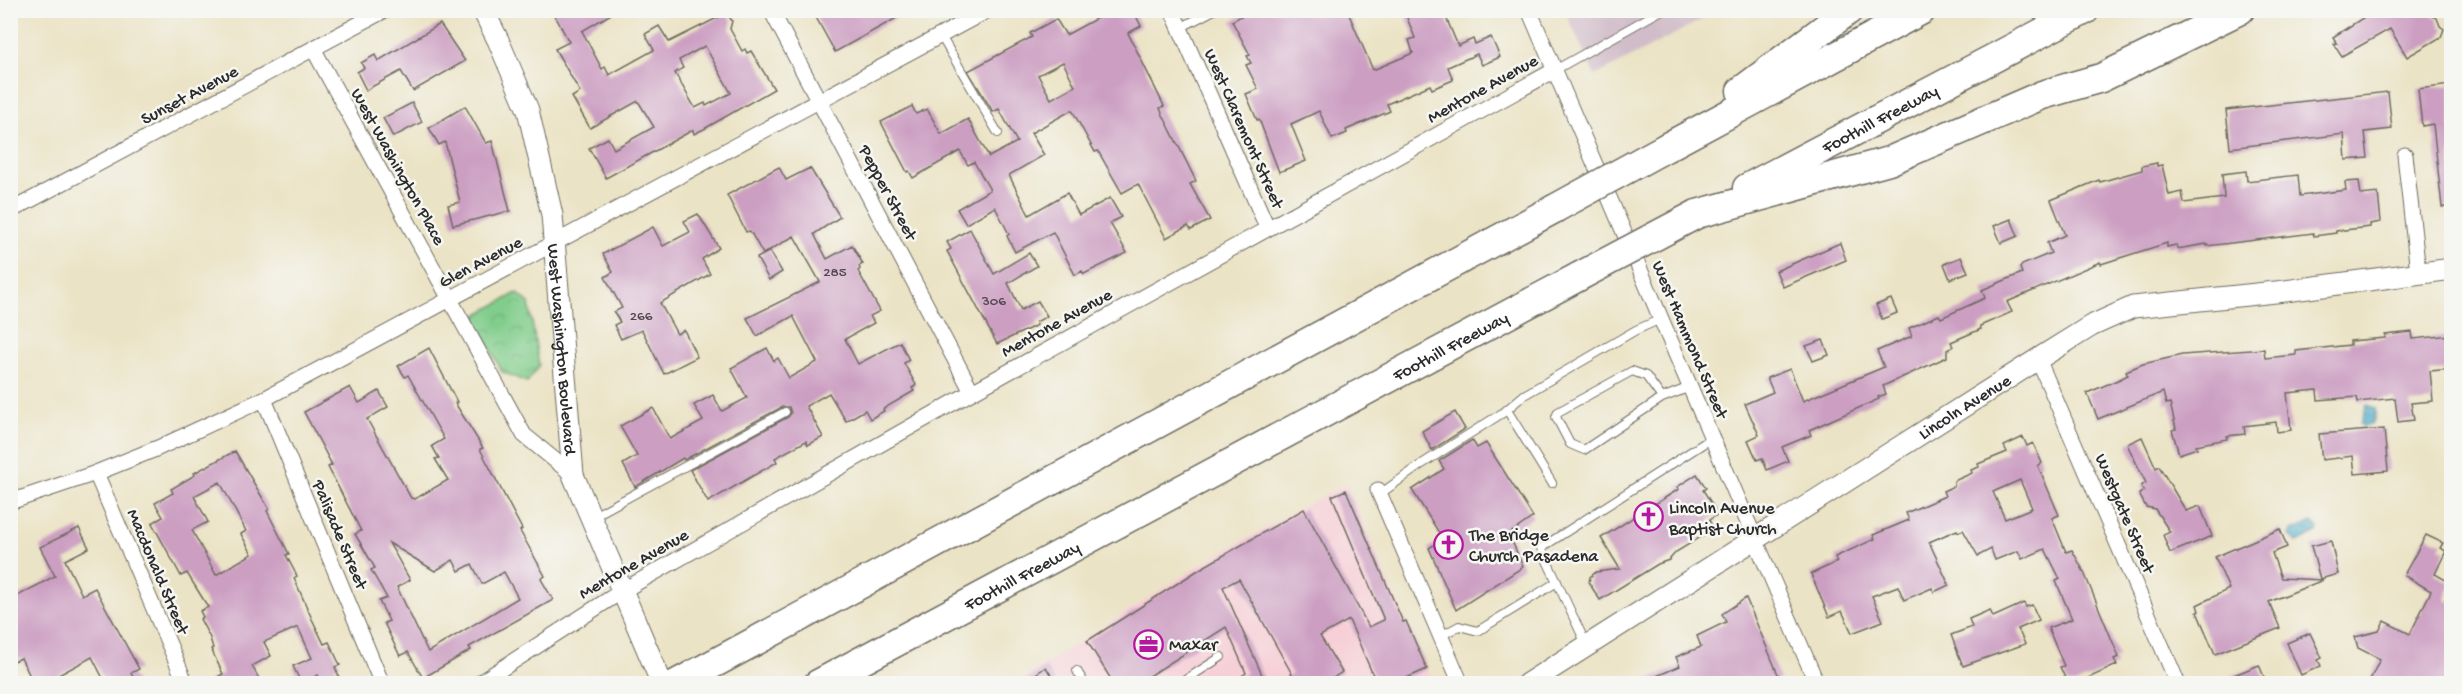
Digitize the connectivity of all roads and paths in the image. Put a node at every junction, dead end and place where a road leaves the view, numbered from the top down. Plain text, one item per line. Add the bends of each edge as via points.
1 (385, 10) edge
2 (483, 10) edge
3 (771, 10) edge
4 (988, 10) edge
5 (1172, 10) edge
6 (1214, 10) edge
7 (1529, 10) edge
8 (1662, 10) edge
9 (1848, 10) edge
10 (1922, 10) edge
11 (2085, 10) edge
12 (2240, 10) edge
13 (1180, 28) junction
14 (941, 36) junction
15 (314, 50) junction
16 (1555, 70) junction
17 (820, 100) junction
18 (998, 133) dead end
19 (1667, 147) junction
20 (2405, 155) dead end
21 (10, 211) edge
22 (1697, 214) junction
23 (1267, 227) junction
24 (555, 244) junction
25 (2451, 269) edge
26 (2418, 272) junction
27 (450, 300) junction
28 (1661, 319) junction
29 (2038, 358) junction
30 (1690, 387) junction
31 (972, 392) junction
32 (1662, 398) junction
33 (264, 399) junction
34 (1507, 410) junction
35 (785, 412) dead end
36 (1712, 438) junction
37 (96, 473) junction
38 (573, 475) junction
39 (1552, 483) dead end
40 (1379, 492) joint
41 (10, 502) edge
42 (591, 518) junction
43 (1755, 539) junction
44 (1557, 582) junction
45 (622, 591) junction
46 (1441, 636) junction
47 (1587, 646) junction
48 (1221, 657) dead end
49 (1077, 671) dead end
50 (186, 684) edge
51 (382, 684) edge
52 (478, 684) edge
53 (662, 684) edge
54 (676, 684) edge
55 (818, 684) edge
56 (1085, 684) edge
57 (1179, 684) edge
58 (1461, 684) edge
59 (1527, 684) edge
60 (1817, 684) edge
61 (2178, 684) edge

1 - 15 street, Sunset Avenue
2 - 24 main road, West Washington Boulevard via 528,110
3 - 17 street, Pepper Street
4 - 14 street, Glen Avenue
5 - 13 street, West Claremont Street
6 - 13 lane
7 - 16 street, West Hammond Street
8 - 16 lane, Mentone Avenue
9 - 19 highway
10 - 19 highway
11 - 22 highway, Foothill Freeway
12 - 22 highway via 2101,78 2042,95 1889,161
13 - 23 street, West Claremont Street
14 - 17 street, Glen Avenue
14 - 18 lane
15 - 21 street, Sunset Avenue
15 - 27 street, West Washington Place
16 - 23 street, Mentone Avenue
16 - 28 street, West Hammond Street
17 - 24 street, Glen Avenue
17 - 31 street, Pepper Street
19 - 54 highway, bridge
20 - 26 street
22 - 55 highway, Foothill Freeway, bridge
23 - 31 street, Mentone Avenue
24 - 27 street, Glen Avenue
24 - 38 main road, West Washington Boulevard
25 - 26 main road, Lincoln Avenue
26 - 29 main road, Lincoln Avenue via 2133,308
27 - 33 street, Glen Avenue
27 - 38 street, West Washington Place via 524,435
28 - 30 street, West Hammond Street
28 - 34 lane via 1544,383
29 - 43 main road, Lincoln Avenue
29 - 61 street, Westgate Street
30 - 32 lane
30 - 36 street, West Hammond Street
31 - 45 street, Mentone Avenue
32 - 32 lane via 1646,376 1632,371 1558,412 1556,417 1570,444 1584,450
33 - 37 street, Glen Avenue
33 - 51 street, Palisade Street
34 - 39 lane
34 - 40 lane
35 - 42 lane
36 - 43 street, West Hammond Street
36 - 44 lane via 1541,548
37 - 41 street, Glen Avenue
37 - 50 street, Macdonald Street
38 - 42 main road, West Washington Boulevard
40 - 46 street
42 - 45 main road, West Washington Boulevard
43 - 47 main road, Lincoln Avenue
43 - 60 street, West Hammond Street
44 - 46 lane via 1478,631 1459,626
44 - 47 lane
45 - 52 street, Mentone Avenue
45 - 53 main road, West Washington Boulevard
46 - 58 street
47 - 59 main road, Lincoln Avenue
48 - 57 lane
49 - 56 lane

